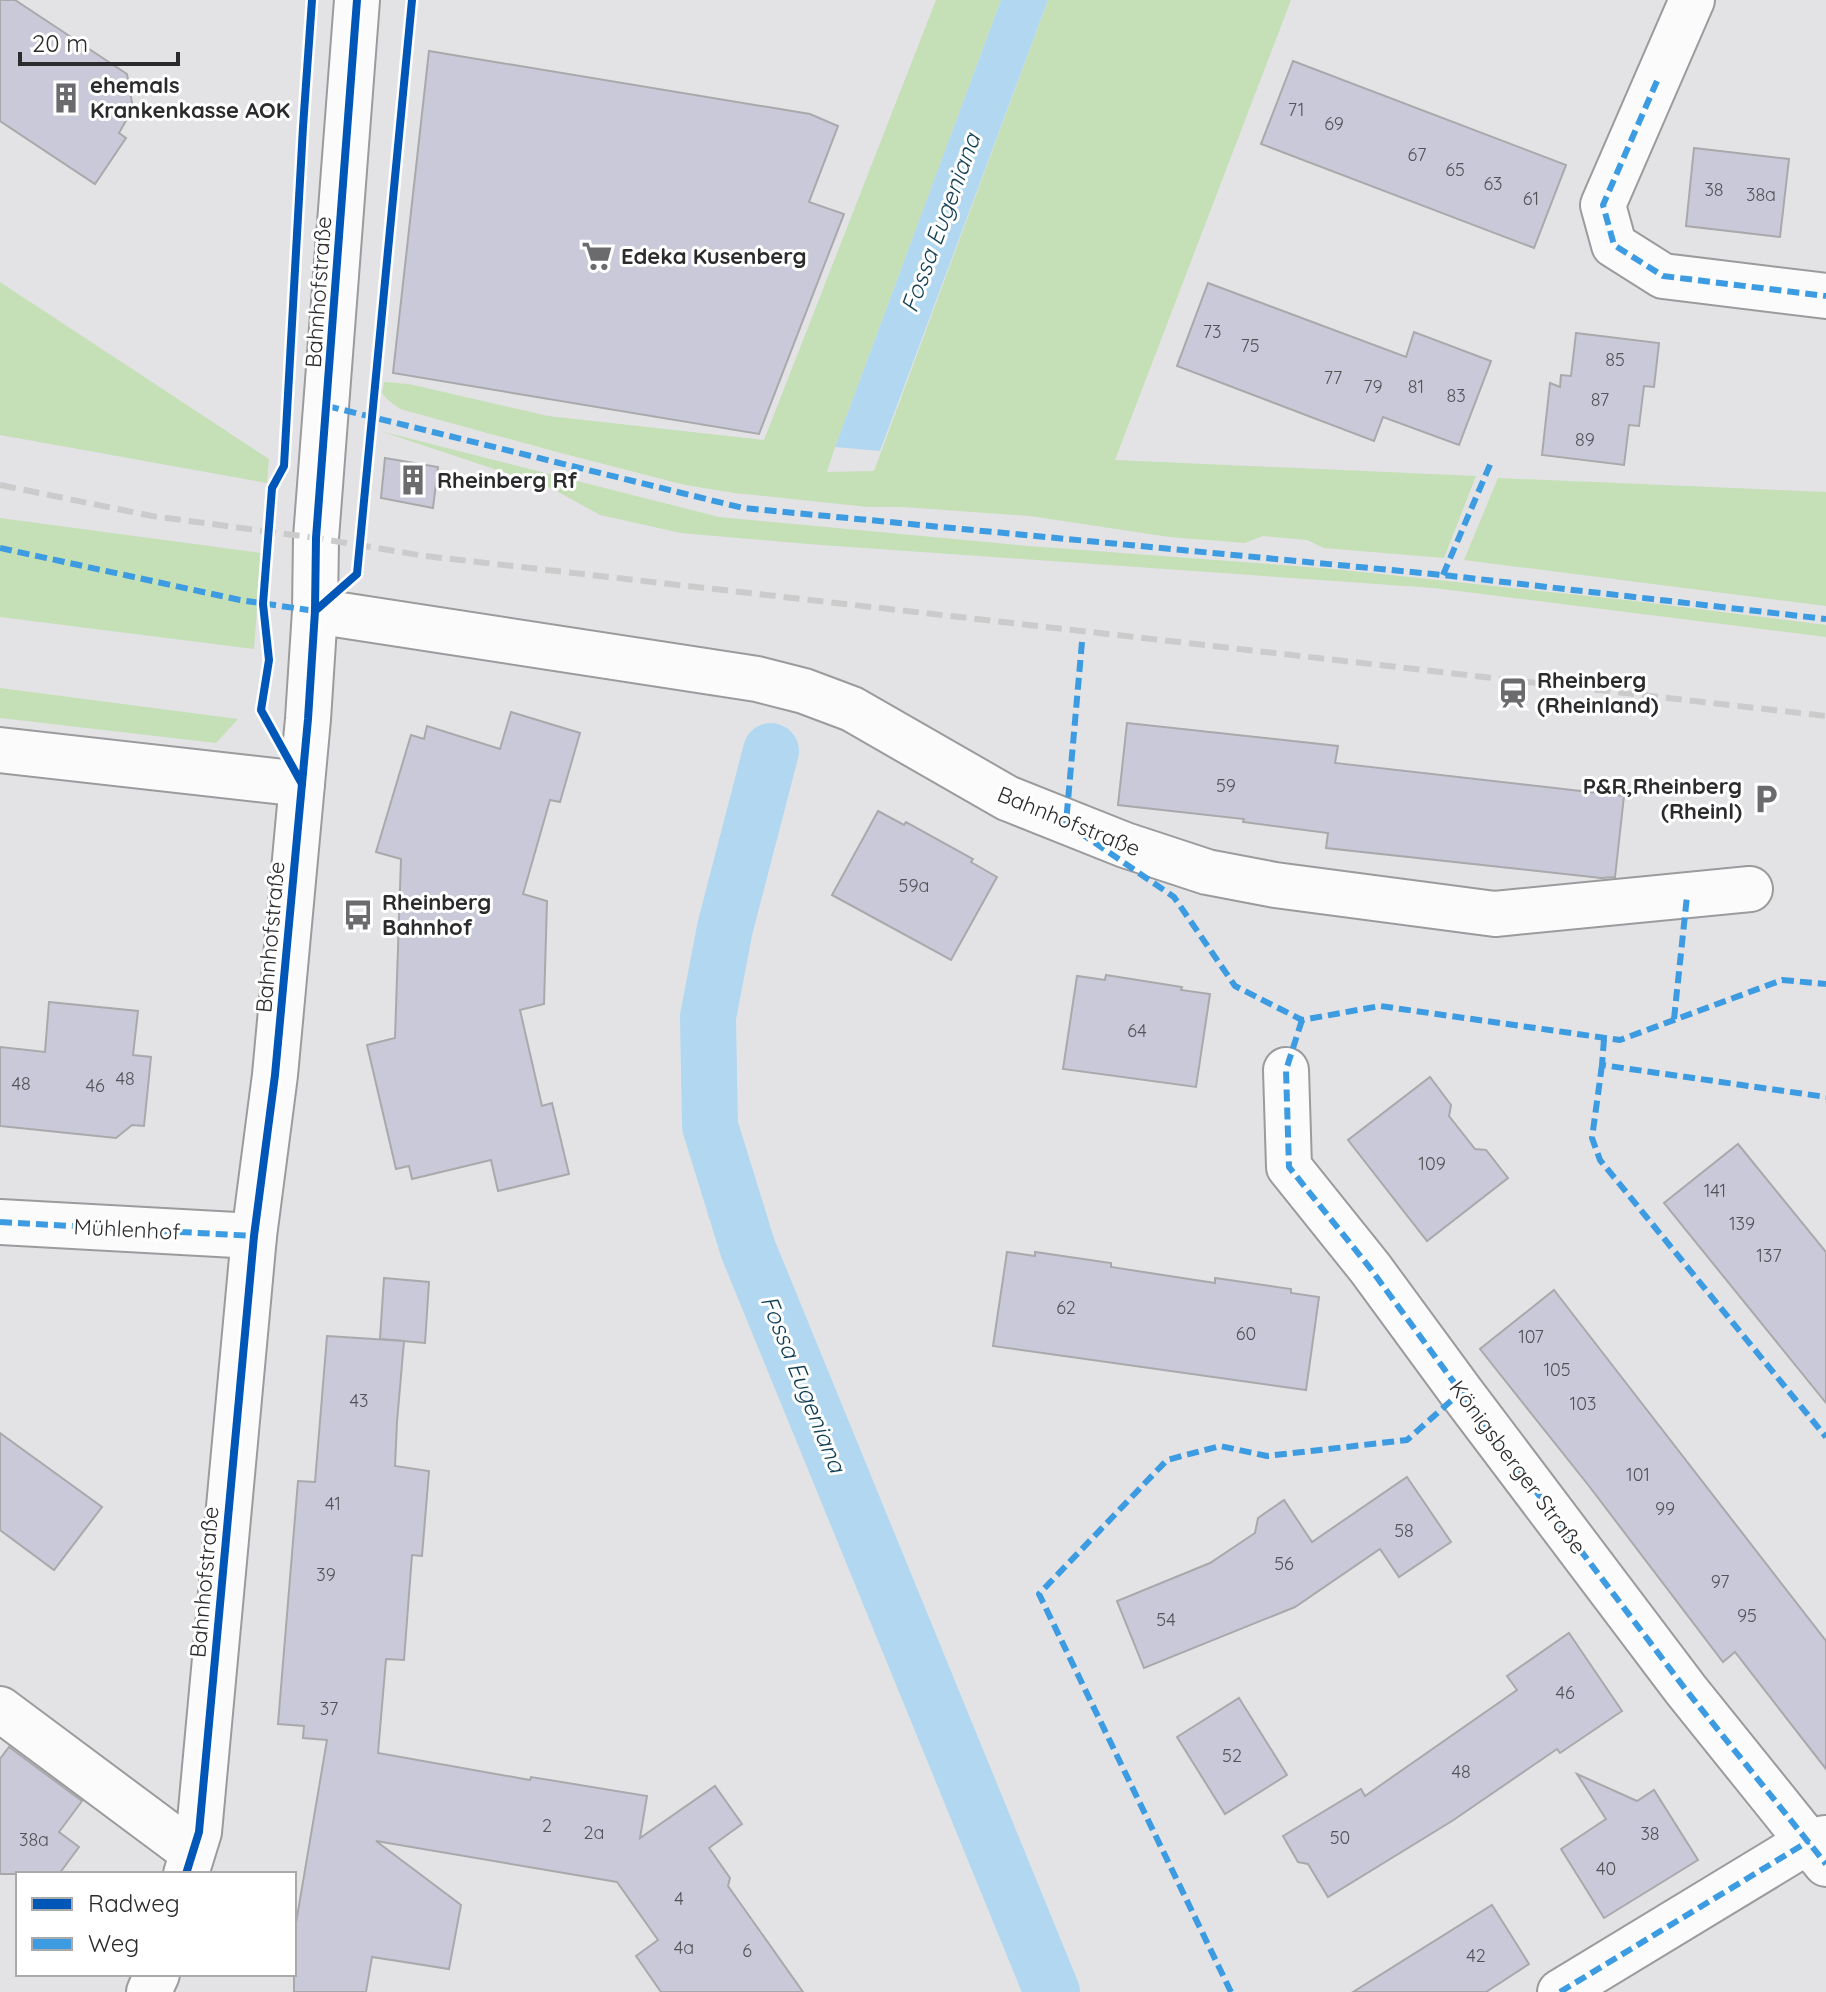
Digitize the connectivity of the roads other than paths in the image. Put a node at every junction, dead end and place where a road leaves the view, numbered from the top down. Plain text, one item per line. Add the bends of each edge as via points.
1 (357, 0) edge
2 (1692, 0) edge
3 (1826, 296) edge
4 (315, 611) junction
5 (0, 750) edge
6 (302, 784) junction
7 (1750, 889) dead end
8 (1286, 1070) dead end
9 (0, 1222) edge
10 (254, 1236) junction
11 (0, 1709) edge
12 (1820, 1848) edge
13 (189, 1863) edge
14 (1560, 1992) edge

1 - 4 street, Bahnhofstraße via 316,538
2 - 3 street via 1603,205 1614,245 1663,276
4 - 6 street, Bahnhofstraße
4 - 7 street, Bahnhofstraße via 757,679 804,691 852,709 1007,798 1207,872 1495,914
5 - 6 street
6 - 10 street, Bahnhofstraße
8 - 12 street, Königsberger Straße via 1289,1167 1686,1690
9 - 10 street, Mühlenhof
10 - 13 street, Bahnhofstraße via 199,1832
11 - 13 street, Bahnhofstraße
12 - 14 street, Königsberger Straße

